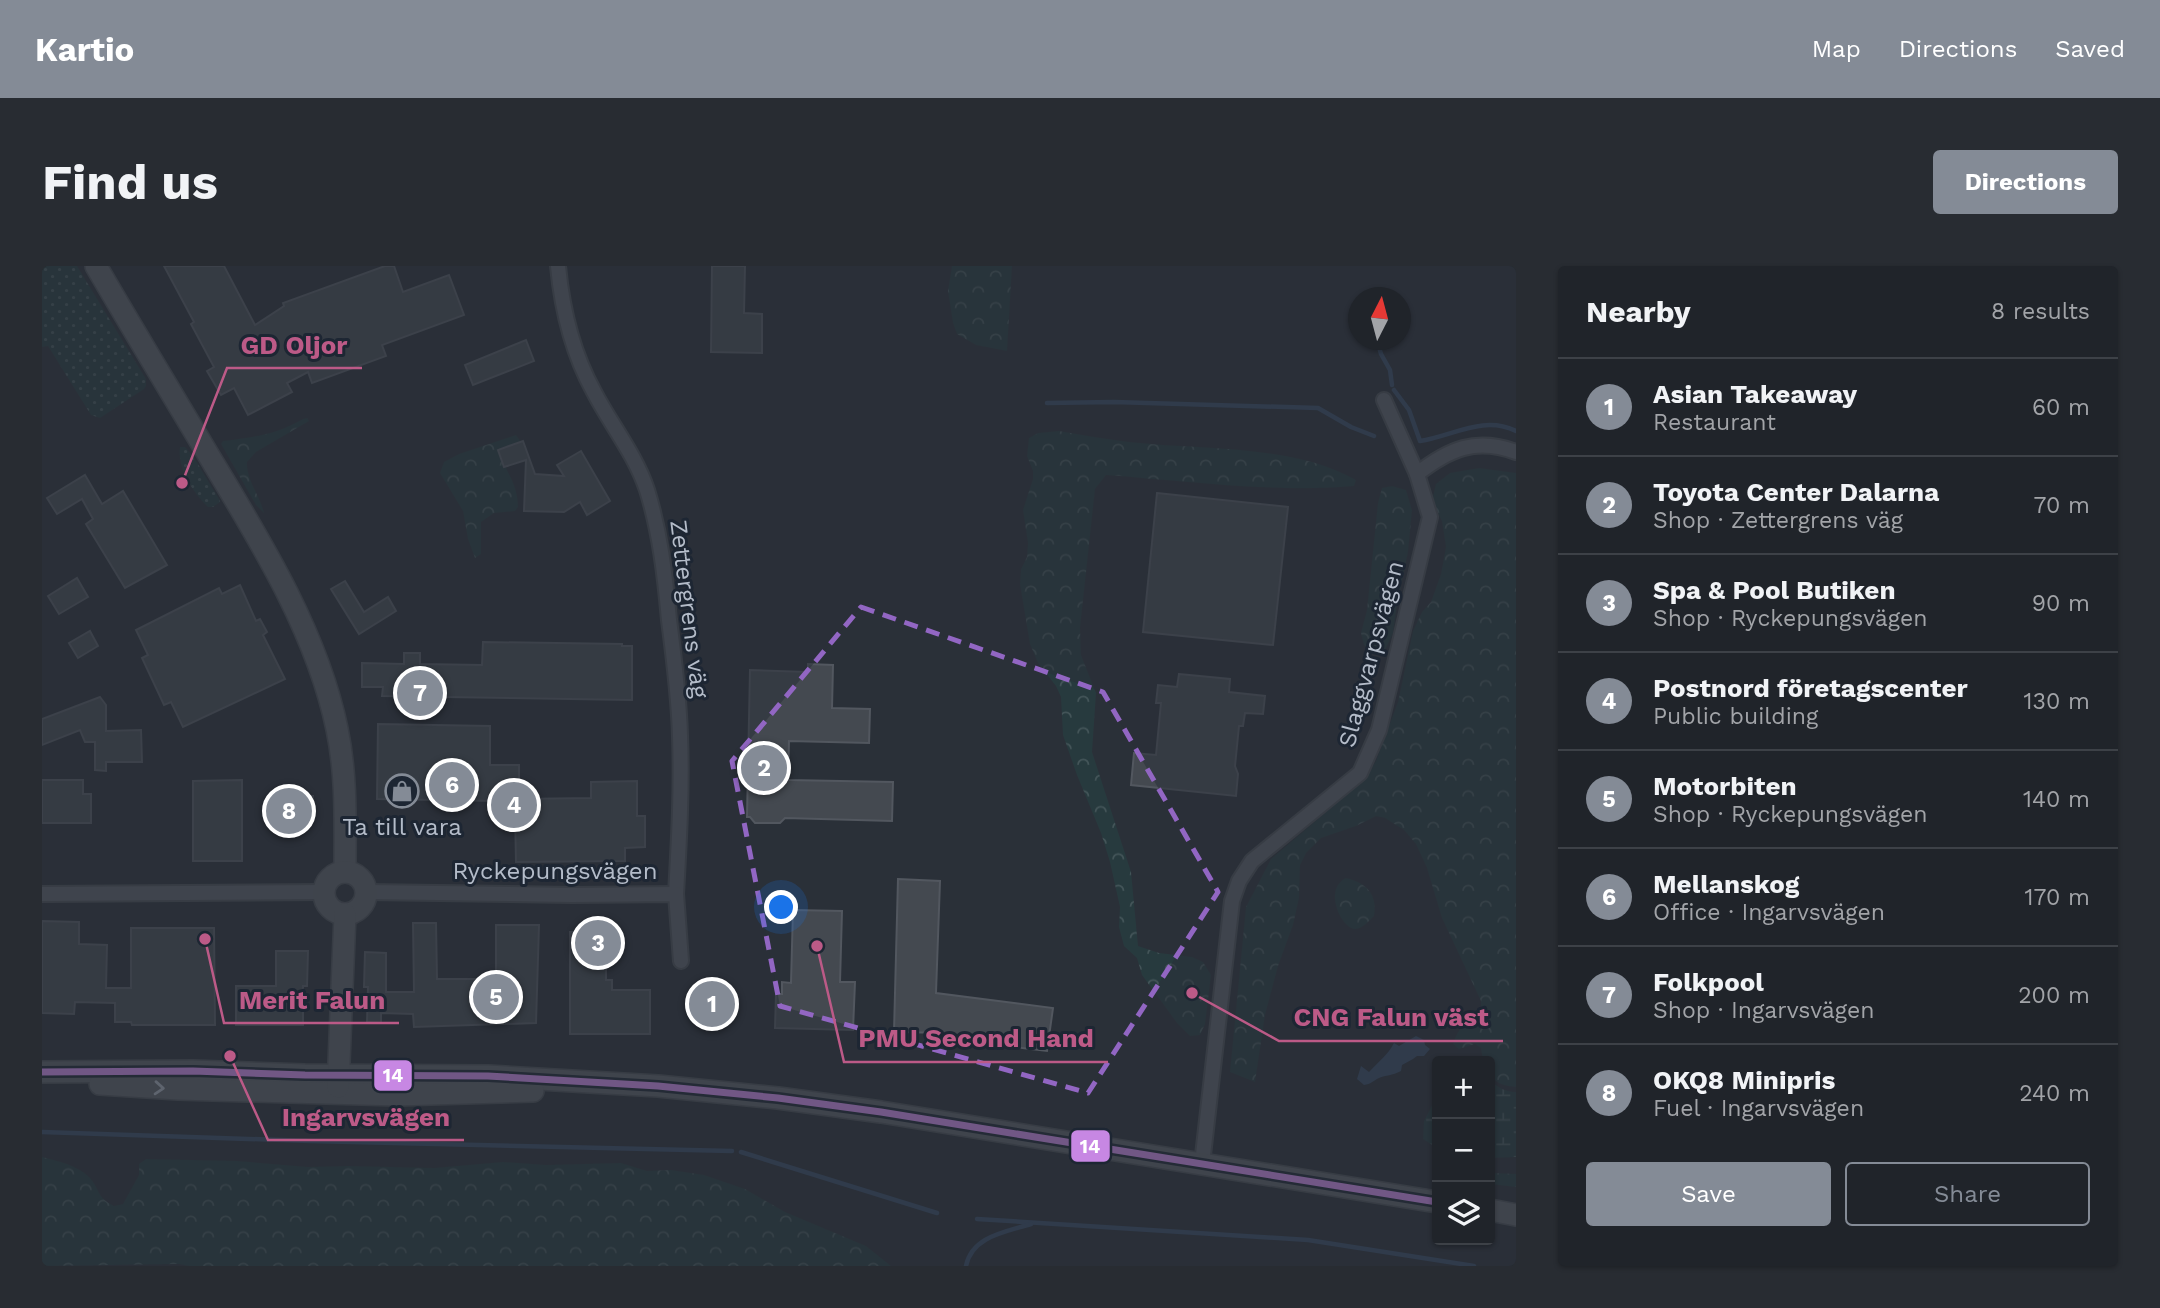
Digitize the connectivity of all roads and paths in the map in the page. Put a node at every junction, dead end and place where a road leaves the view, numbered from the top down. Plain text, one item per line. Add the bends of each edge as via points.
1 (96, 266) edge
2 (558, 266) edge
3 (1384, 400) dead end
4 (1516, 452) edge
5 (1417, 474) junction
6 (345, 872) junction
7 (324, 892) junction
8 (366, 892) junction
9 (42, 894) edge
10 (676, 894) junction
11 (345, 914) junction
12 (681, 961) dead end
13 (42, 1072) edge
14 (42, 1078) edge
15 (338, 1084) junction
16 (1202, 1164) junction
17 (1432, 1201) edge
18 (1495, 1211) edge
19 (1516, 1215) edge

1 - 6 main road via 249,522 313,652 341,752
2 - 10 street, Zettergrens väg via 563,307 582,369 632,454 657,525 679,712
3 - 5 street, Slaggvarpsvägen
4 - 5 street via 1495,444 1466,446 1436,459
5 - 16 street, Slaggvarpsvägen via 1430,517 1371,751 1360,773 1252,862 1232,901
6 - 7 main road via 328,880
6 - 8 main road via 360,878
7 - 9 street
7 - 11 main road via 331,909
8 - 10 street, Ryckepungsvägen
8 - 11 main road via 357,910
10 - 12 street, Ryckepungsvägen
11 - 15 main road
13 - 15 main road via 193,1071
14 -> 15 main road via 178,1089
15 - 16 main road via 488,1076 658,1086 881,1112
16 - 17 main road
18 - 19 main road

